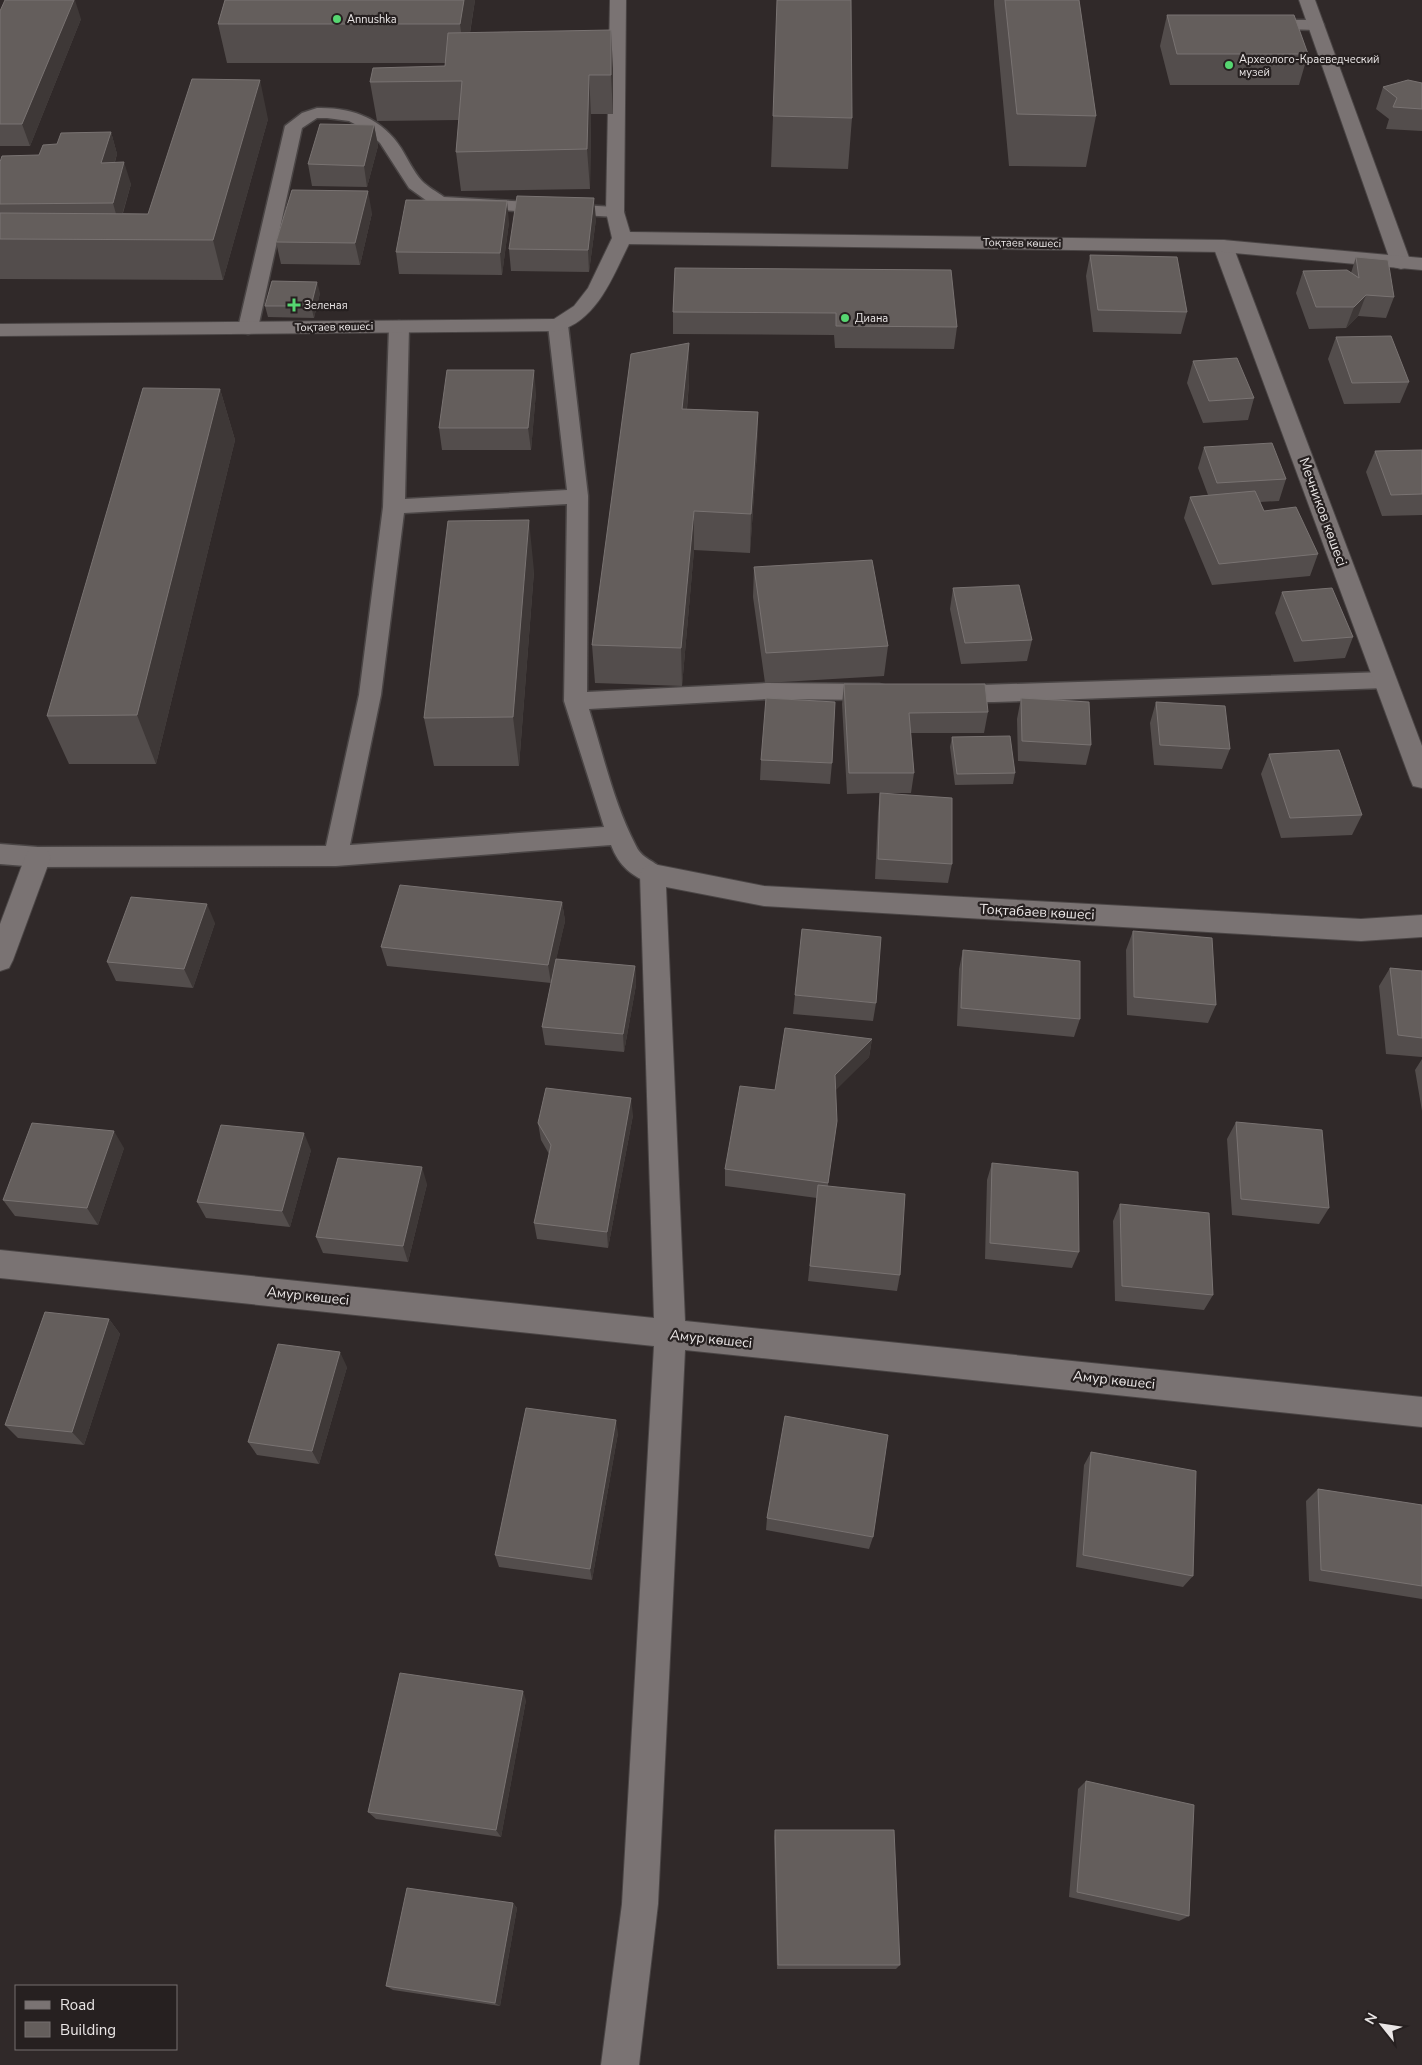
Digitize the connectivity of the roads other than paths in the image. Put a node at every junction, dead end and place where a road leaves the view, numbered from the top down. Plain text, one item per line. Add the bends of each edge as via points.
1 (618, 0) edge
2 (1307, 0) edge
3 (1247, 25) edge
4 (1316, 25) junction
5 (615, 212) junction
6 (622, 238) junction
7 (1224, 246) junction
8 (1401, 263) junction
9 (1422, 264) edge
10 (558, 325) junction
11 (399, 326) junction
12 (248, 328) junction
13 (0, 330) edge
14 (578, 496) junction
15 (394, 507) junction
16 (1385, 680) junction
17 (895, 693) edge
18 (934, 693) edge
19 (575, 702) junction
20 (1422, 779) edge
21 (619, 835) junction
22 (0, 854) edge
23 (336, 856) junction
24 (38, 857) junction
25 (653, 874) junction
26 (1422, 926) edge
27 (0, 960) edge
28 (0, 1264) edge
29 (670, 1334) junction
30 (1422, 1412) edge
31 (620, 2065) edge

1 - 5 street
2 - 4 street
3 - 4 lane
4 - 8 street
5 - 6 street
5 - 12 lane via 440,202 416,186 386,139 371,126 352,115 316,113 294,126
6 - 7 street, Тоқтаев көшесі
6 - 10 street via 596,289 581,310
7 - 8 street, Тоқтаев көшесі
7 - 16 street, Мечников көшесі
8 - 9 street, Тоқтаев көшесі
10 - 11 street, Тоқтаев көшесі
10 - 14 lane
11 - 12 street, Тоқтаев көшесі
11 - 15 lane
12 - 13 street, Тоқтаев көшесі
14 - 15 lane
14 - 19 lane
15 - 23 lane via 370,695
16 - 18 lane via 1003,694
16 - 20 street, Мечников көшесі
17 - 19 lane via 767,691
19 - 21 lane
21 - 23 lane
21 - 25 lane via 626,853 638,867
22 - 24 lane
23 - 24 lane
24 - 27 street
25 - 26 street, Тоқтабаев көшесі via 764,896 1362,930
25 - 29 street
28 - 29 street, Амур көшесі
29 - 30 street, Амур көшесі
29 - 31 street via 640,1904

